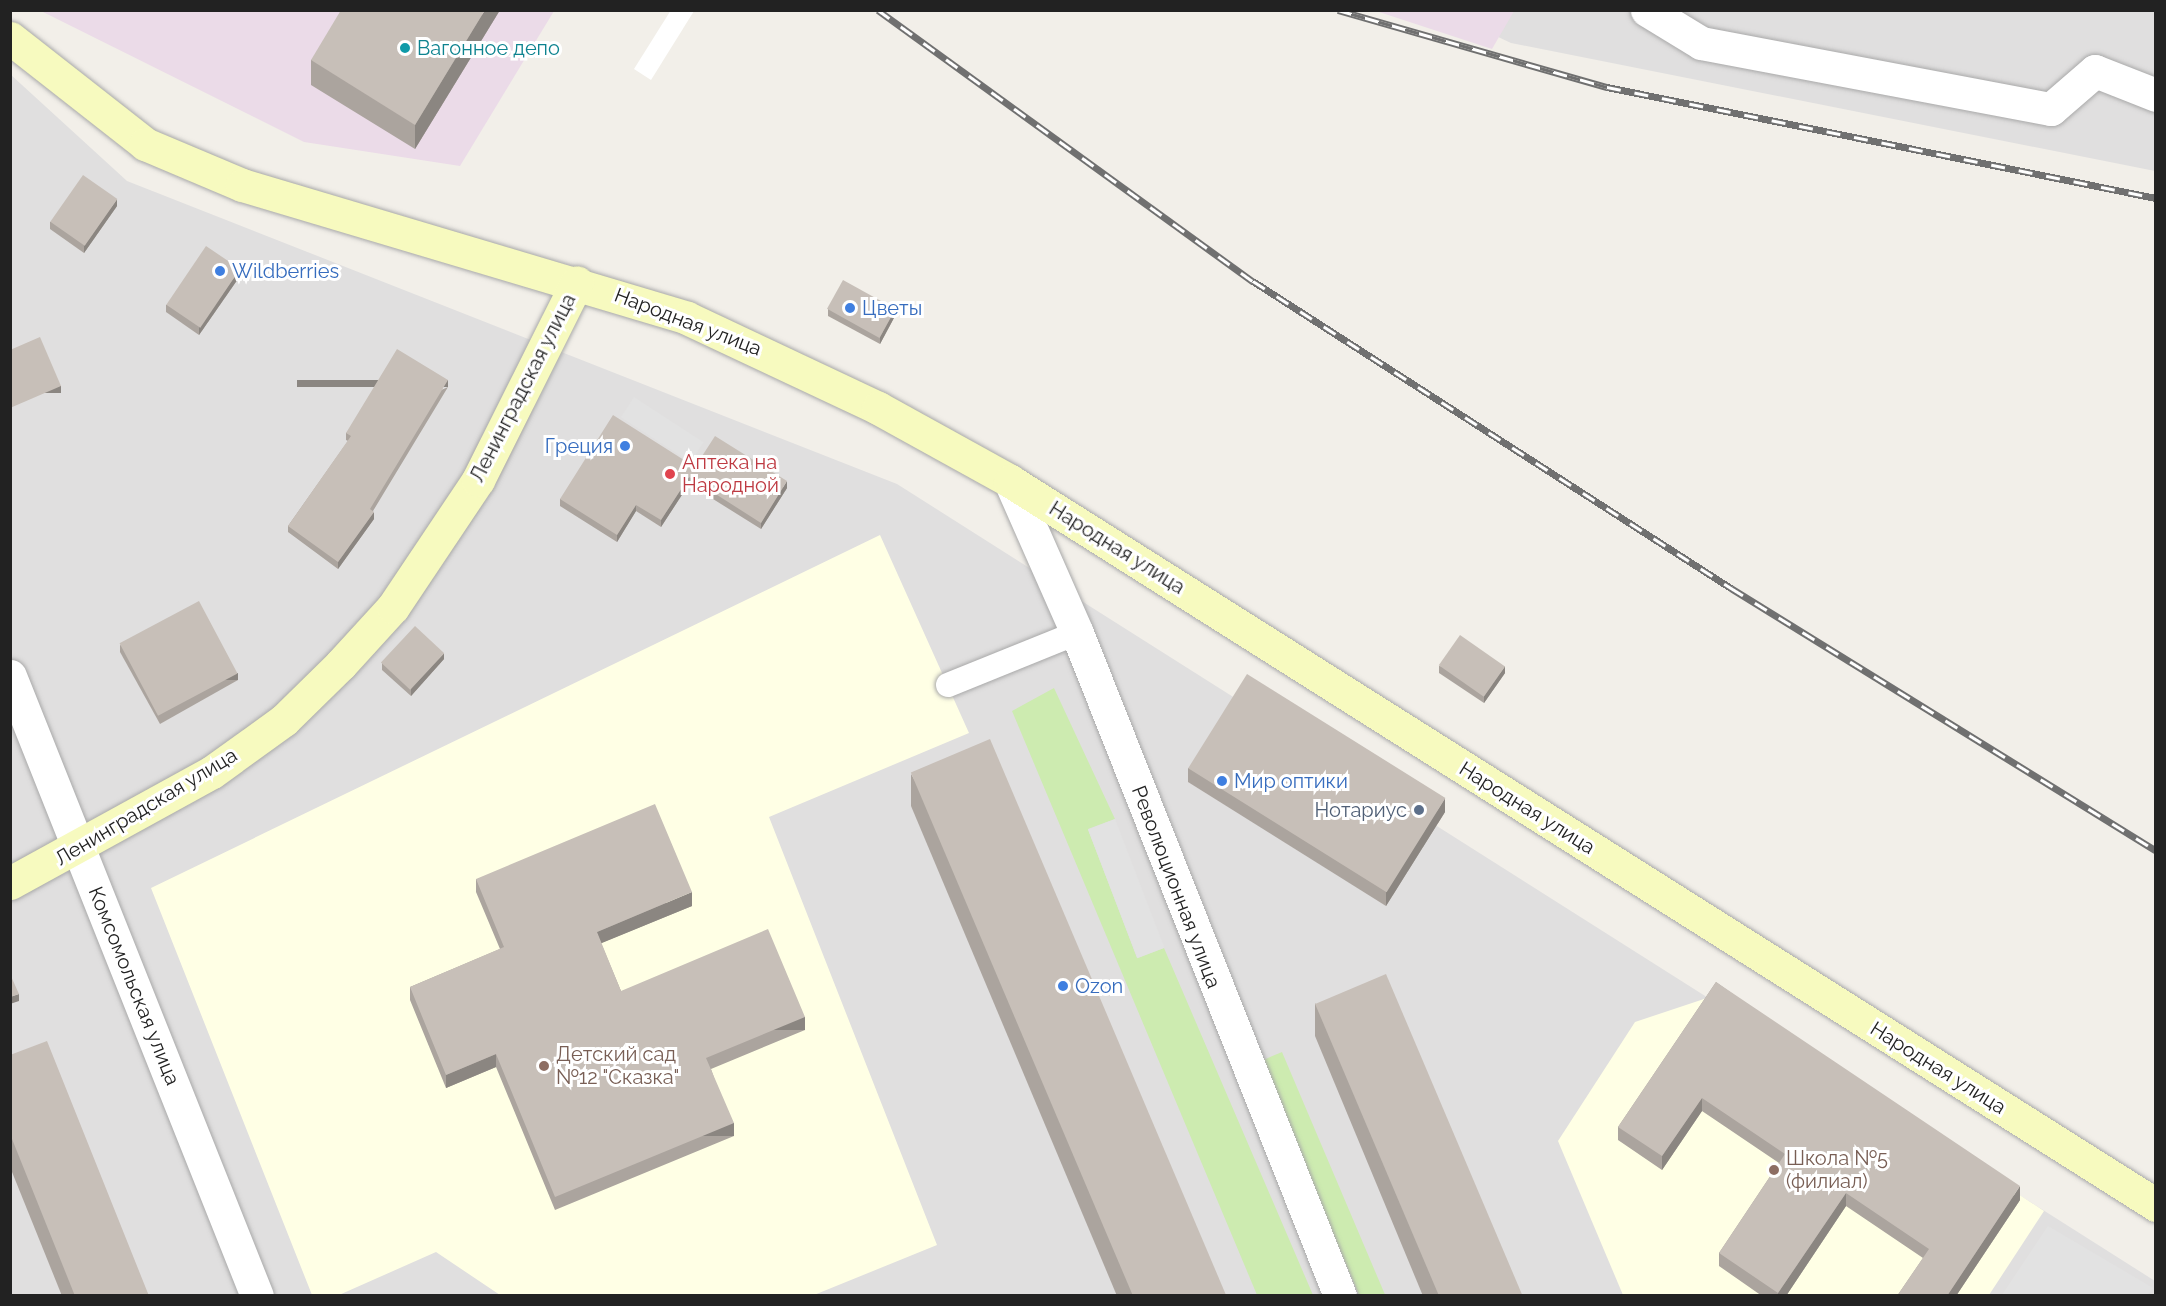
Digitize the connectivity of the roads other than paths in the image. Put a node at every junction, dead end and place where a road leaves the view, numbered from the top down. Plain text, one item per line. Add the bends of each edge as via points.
1 (1647, 10) edge
2 (10, 38) edge
3 (2156, 95) edge
4 (578, 282) junction
5 (1010, 481) junction
6 (1077, 633) junction
7 (10, 676) edge
8 (948, 684) dead end
9 (79, 849) junction
10 (10, 884) edge
11 (2156, 1205) edge
12 (256, 1296) edge
13 (1340, 1296) edge

1 - 3 street via 1701,43 2051,109 2095,71
2 - 4 street, Народная улица via 145,144 242,185
4 - 5 street, Народная улица via 765,351
4 - 9 street, Ленинградская улица via 478,480 393,606 284,720 212,772
5 - 6 street, Революционная улица
5 - 11 street, Народная улица
6 - 8 lane
6 - 13 street, Революционная улица
7 - 9 street, Комсомольская улица
9 - 10 street, Ленинградская улица
9 - 12 street, Комсомольская улица

